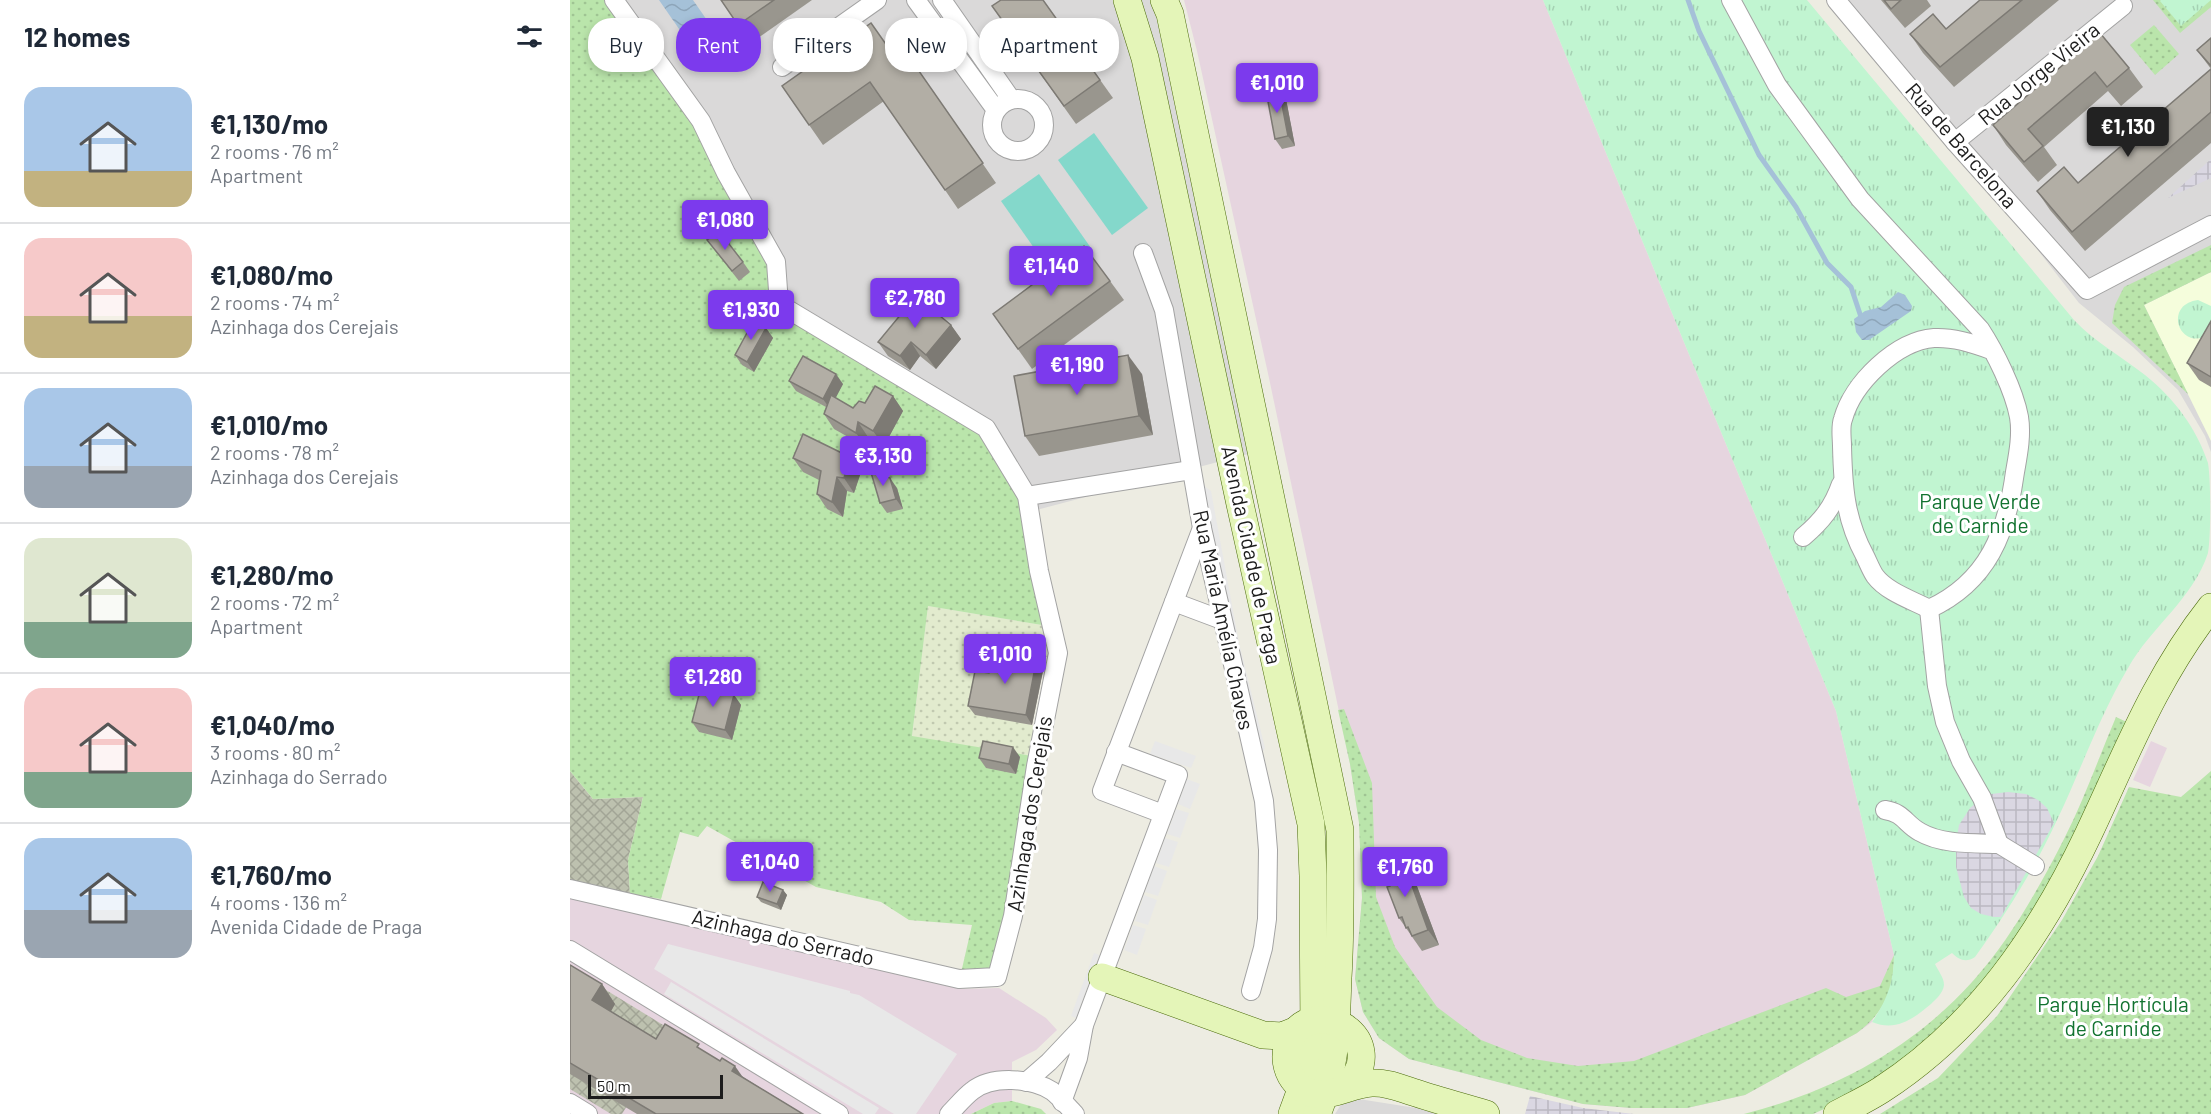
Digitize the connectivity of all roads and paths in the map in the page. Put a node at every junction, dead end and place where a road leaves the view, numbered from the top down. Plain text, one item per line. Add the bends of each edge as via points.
1 (614, 0) edge
2 (877, 0) edge
3 (916, 0) edge
4 (942, 0) edge
5 (1127, 0) edge
6 (1164, 0) edge
7 (1731, 0) edge
8 (1836, 0) edge
9 (2123, 6) dead end
10 (851, 18) edge
11 (1011, 99) junction
12 (996, 110) junction
13 (1955, 142) junction
14 (2211, 225) edge
15 (1143, 253) dead end
16 (1991, 350) junction
17 (1191, 470) junction
18 (1843, 479) junction
19 (1027, 496) junction
20 (1202, 528) junction
21 (1803, 537) dead end
22 (1174, 602) junction
23 (2211, 607) edge
24 (1929, 609) junction
25 (1222, 620) junction
26 (1116, 752) junction
27 (1885, 810) dead end
28 (1163, 814) junction
29 (1999, 844) junction
30 (2035, 866) dead end
31 (570, 889) edge
32 (570, 950) edge
33 (997, 977) joint
34 (1102, 977) junction
35 (1251, 991) dead end
36 (1316, 1024) junction
37 (1084, 1025) junction
38 (1263, 1035) junction
39 (1361, 1054) junction
40 (1286, 1057) junction
41 (1026, 1082) junction
42 (1385, 1083) junction
43 (1323, 1096) edge
44 (570, 1103) edge
45 (1069, 1108) edge
46 (588, 1114) edge
47 (839, 1114) edge
48 (949, 1114) edge
49 (1292, 1114) edge
50 (1486, 1114) edge
51 (1837, 1114) edge

1 - 19 street, Azinhaga dos Cerejais via 701,121 776,262 779,303 986,428
2 - 10 street
3 - 12 street
4 - 11 street
5 - 36 main road, Avenida Cidade de Praga via 1145,58 1311,824
6 - 36 main road, Avenida Cidade de Praga via 1340,830
7 - 16 street via 1777,85 1860,199 1980,329
8 - 13 street, Rua de Barcelona
9 - 13 street, Rua Jorge Vieira
11 - 12 street
11 - 12 street via 1029,101 1042,114 1044,132 1034,147 1016,152 1000,144 992,128
13 - 14 street, Rua de Barcelona via 2087,290
15 - 17 street, Rua Maria Amélia Chaves via 1164,310
16 - 18 street via 1958,340 1927,339 1905,347 1878,366 1860,387 1842,420
16 - 24 street via 2019,417 2019,446 2005,524 1989,559 1960,592
17 - 19 street
17 - 20 street, Rua Maria Amélia Chaves
18 - 21 street via 1835,502 1821,522
18 - 24 street via 1845,504 1856,539 1876,578 1897,594
19 - 33 street, Azinhaga dos Cerejais via 1058,653 1013,916
20 - 22 street
20 - 25 street, Rua Maria Amélia Chaves
22 - 25 street
22 - 26 street
23 - 51 main road via 2169,666 2063,886 2003,978 1925,1057 1881,1090
24 - 29 street via 1945,722 1961,762 1982,798
25 - 35 street, Rua Maria Amélia Chaves via 1264,801 1267,833 1267,920
26 - 28 street via 1102,791
26 - 28 street via 1178,775
27 - 29 street via 1897,812 1921,833 1956,843
28 - 34 street
29 - 30 street
31 - 33 street, Azinhaga do Serrado via 958,979
32 - 47 street
34 - 37 street
34 - 38 main road
36 - 38 main road via 1282,1036
36 - 39 main road via 1349,1029
36 - 40 main road via 1287,1047
36 - 43 main road, Avenida Cidade de Praga via 1334,1059
37 - 41 street
37 - 45 street
38 - 40 main road
39 - 42 main road
39 - 43 main road via 1358,1073
40 - 43 main road via 1291,1077
41 - 45 street via 1052,1092
41 - 48 street via 1010,1080 973,1089
42 - 43 main road via 1359,1084
42 - 50 main road
43 - 49 main road, Avenida Cidade de Praga
44 - 46 street

